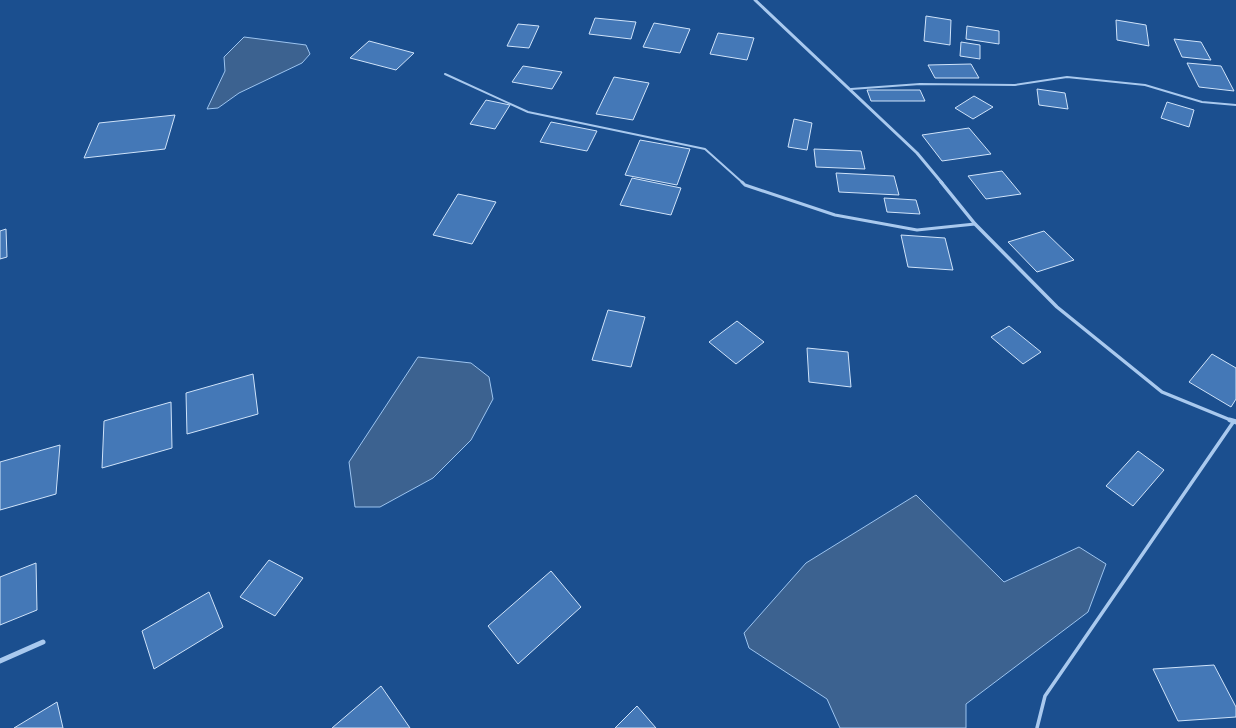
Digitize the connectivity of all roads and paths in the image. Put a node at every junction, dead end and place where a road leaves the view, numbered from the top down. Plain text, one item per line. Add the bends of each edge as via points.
1 (755, 0) edge
2 (445, 74) dead end
3 (851, 89) junction
4 (1236, 105) edge
5 (975, 224) junction
6 (1235, 422) edge
7 (43, 642) dead end
8 (0, 661) edge
9 (1037, 728) edge

1 - 3 street
2 - 5 lane via 528,112 705,149 745,185 835,215 917,230
3 - 4 lane via 920,84 1016,85 1067,77 1145,85 1202,102
3 - 5 street via 917,153
5 - 6 street via 1057,307 1162,392
6 - 9 lane via 1046,696
7 - 8 street

